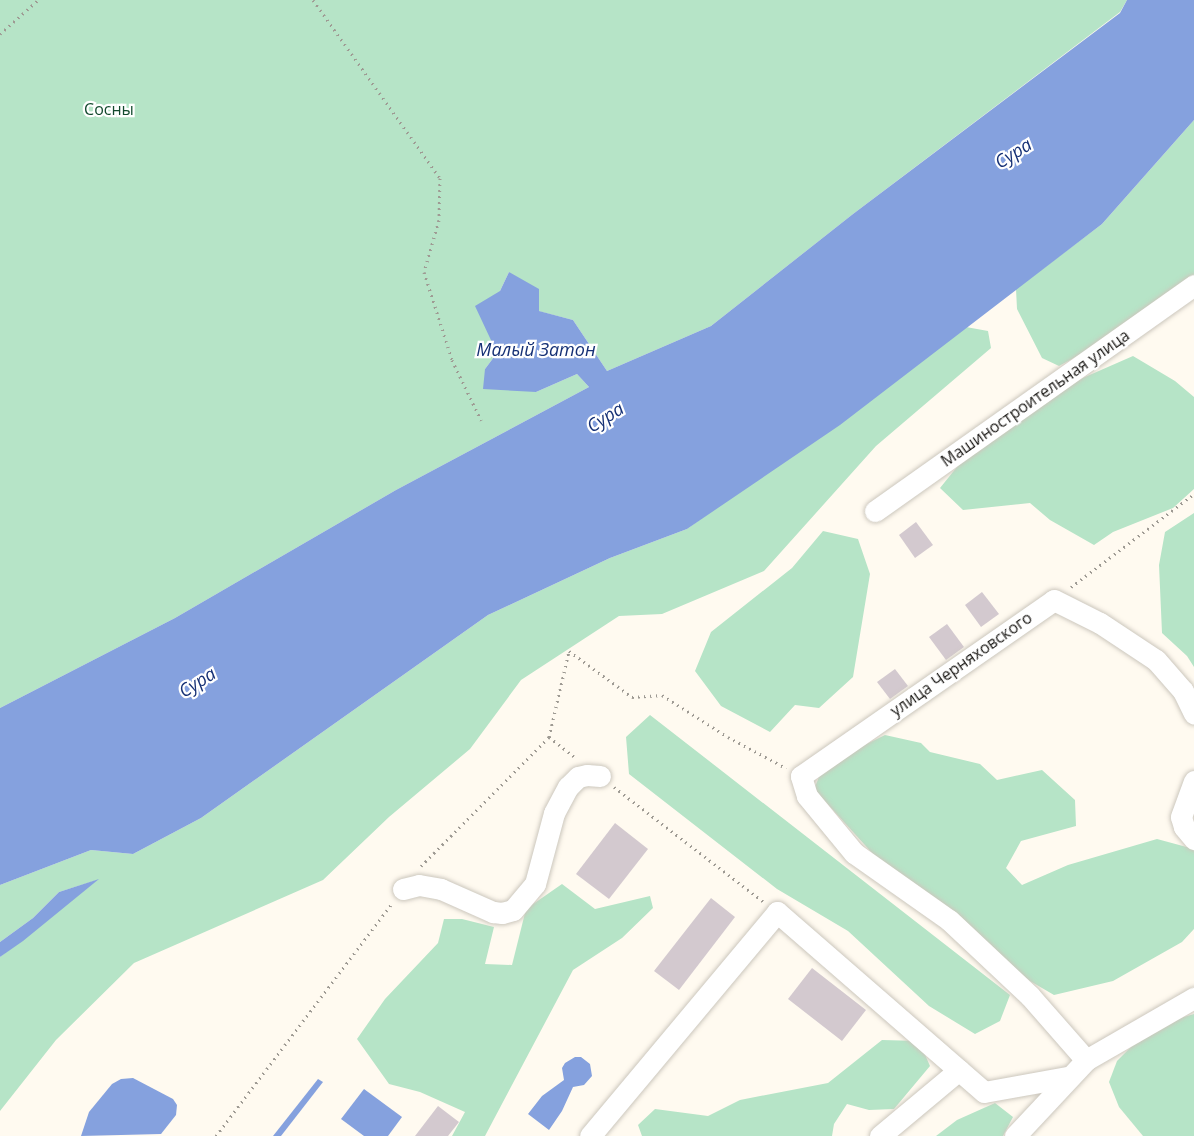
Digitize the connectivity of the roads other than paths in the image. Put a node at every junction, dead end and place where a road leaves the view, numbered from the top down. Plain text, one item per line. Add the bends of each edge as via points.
1 (1194, 285) edge
2 (875, 511) dead end
3 (1194, 714) edge
4 (600, 776) dead end
5 (1194, 781) edge
6 (1194, 839) edge
7 (403, 889) dead end
8 (1194, 998) edge
9 (1086, 1059) junction
10 (959, 1070) junction
11 (1067, 1077) junction
12 (590, 1136) edge
13 (880, 1136) edge
14 (1015, 1136) edge

1 - 2 street, Машиностроительная улица
3 - 9 street, улица Черняховского via 1184,691 1156,660 1100,623 1054,600 801,776 807,796 854,853 949,920 1030,996
4 - 7 street via 578,777 568,787 554,813 535,884 513,910 493,912 441,889 419,885
5 - 6 street via 1181,817
8 - 9 street
9 - 11 street
10 - 11 street via 984,1092
10 - 12 street via 777,912
10 - 13 street
11 - 14 street

